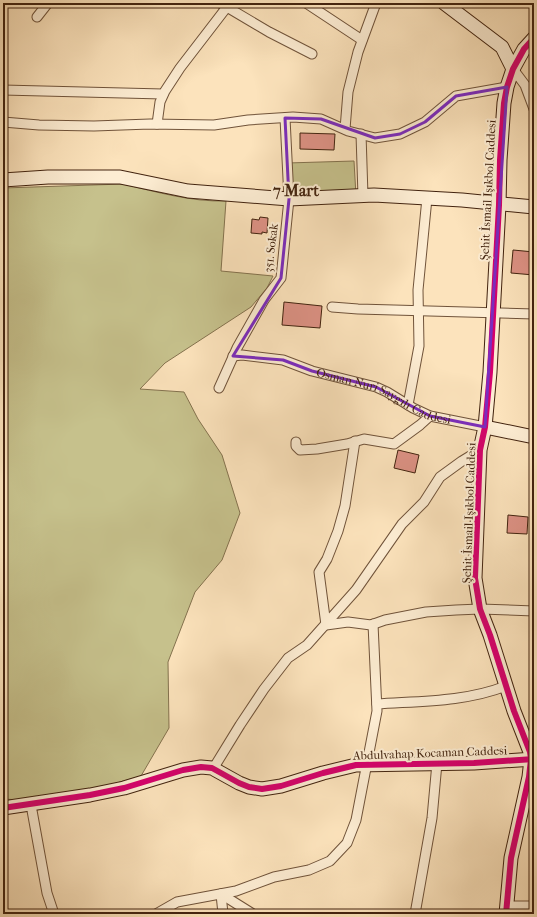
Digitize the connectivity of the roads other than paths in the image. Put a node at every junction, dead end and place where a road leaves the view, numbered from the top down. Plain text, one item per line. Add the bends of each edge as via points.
1 (48, 3) edge
2 (306, 3) edge
3 (376, 3) edge
4 (444, 3) edge
5 (226, 4) edge
6 (37, 17) dead end
7 (534, 38) edge
8 (362, 40) junction
9 (312, 54) dead end
10 (512, 69) junction
11 (507, 87) junction
12 (3, 90) edge
13 (163, 94) junction
14 (534, 109) edge
15 (285, 118) junction
16 (3, 122) edge
17 (157, 124) junction
18 (345, 129) junction
19 (360, 134) junction
20 (3, 180) edge
21 (363, 196) junction
22 (427, 198) junction
23 (289, 199) junction
24 (499, 205) junction
25 (534, 207) edge
26 (332, 307) dead end
27 (419, 312) junction
28 (493, 314) junction
29 (534, 314) edge
30 (233, 356) junction
31 (219, 388) dead end
32 (408, 406) junction
33 (430, 416) junction
34 (485, 428) junction
35 (534, 437) edge
36 (355, 441) junction
37 (296, 442) dead end
38 (480, 450) junction
39 (480, 610) junction
40 (534, 611) edge
41 (373, 624) junction
42 (326, 625) junction
43 (506, 686) junction
44 (377, 704) junction
45 (533, 759) edge
46 (437, 763) junction
47 (367, 764) junction
48 (213, 768) junction
49 (31, 805) junction
50 (3, 808) edge
51 (222, 894) junction
52 (534, 906) edge
53 (506, 910) edge
54 (54, 914) edge
55 (156, 914) edge
56 (223, 914) edge
57 (253, 914) edge
58 (415, 914) edge

1 - 6 street
2 - 8 street
3 - 8 street
4 - 10 street via 502,48
5 - 9 street via 269,32
5 - 13 street
7 - 10 street, Şehit İsmail Işıkbol Caddesi
8 - 18 street via 348,92
10 - 11 street, Şehit İsmail Işıkbol Caddesi
10 - 14 street via 525,85
11 - 19 street via 456,96 425,122 400,134 375,138
11 - 24 street, Şehit İsmail Işıkbol Caddesi via 501,129
12 - 13 street
13 - 17 street
15 - 17 street via 214,125
15 - 18 street via 321,119
15 - 23 street, 351. Sokak
16 - 17 street via 94,126
18 - 19 street
19 - 21 street
20 - 23 street via 120,177 188,191
21 - 22 street
21 - 23 street
22 - 24 street
22 - 27 street via 418,290
23 - 30 street, 351. Sokak via 281,278 264,300
24 - 25 street
24 - 28 street, Şehit İsmail Işıkbol Caddesi
26 - 27 street
27 - 28 street
27 - 32 street via 419,346
28 - 29 street
28 - 34 street, Şehit İsmail Işıkbol Caddesi
30 - 31 street, 351. Sokak
30 - 32 street, Osman Nuri Saygılı Caddesi via 283,360 312,371 376,387
32 - 33 street, Osman Nuri Saygılı Caddesi
33 - 34 street, Osman Nuri Saygılı Caddesi
33 - 36 street via 394,444 364,438
34 - 35 street, Osman Nuri Saygılı Caddesi
34 - 38 street, Şehit İsmail Işıkbol Caddesi
36 - 37 street via 300,450
36 - 42 street via 345,506 330,552 319,572
38 - 39 street, Şehit İsmail Işıkbol Caddesi via 475,578
38 - 42 street via 440,478 424,502 402,524 356,590
39 - 40 street
39 - 41 street via 426,612
39 - 43 street, Şehit İsmail Işıkbol Caddesi
41 - 42 street via 348,622
41 - 44 street
42 - 48 street via 307,645 288,658 264,689
43 - 44 street via 470,697
43 - 45 street, Şehit İsmail Işıkbol Caddesi
44 - 47 street
45 - 46 street, Abdulvahap Kocaman Caddesi
45 - 53 street, Şehit İsmail Işıkbol Caddesi via 511,858
46 - 47 street, Abdulvahap Kocaman Caddesi
46 - 58 street via 432,818
47 - 48 street, Abdulvahap Kocaman Caddesi via 262,789 239,783
47 - 51 street via 356,820 346,843 330,860 309,870 274,877
48 - 49 street, Abdulvahap Kocaman Caddesi via 192,768 109,791
49 - 50 street, Abdulvahap Kocaman Caddesi
49 - 54 street via 47,893
51 - 55 street via 177,902
51 - 56 street
51 - 57 street
52 - 53 street

